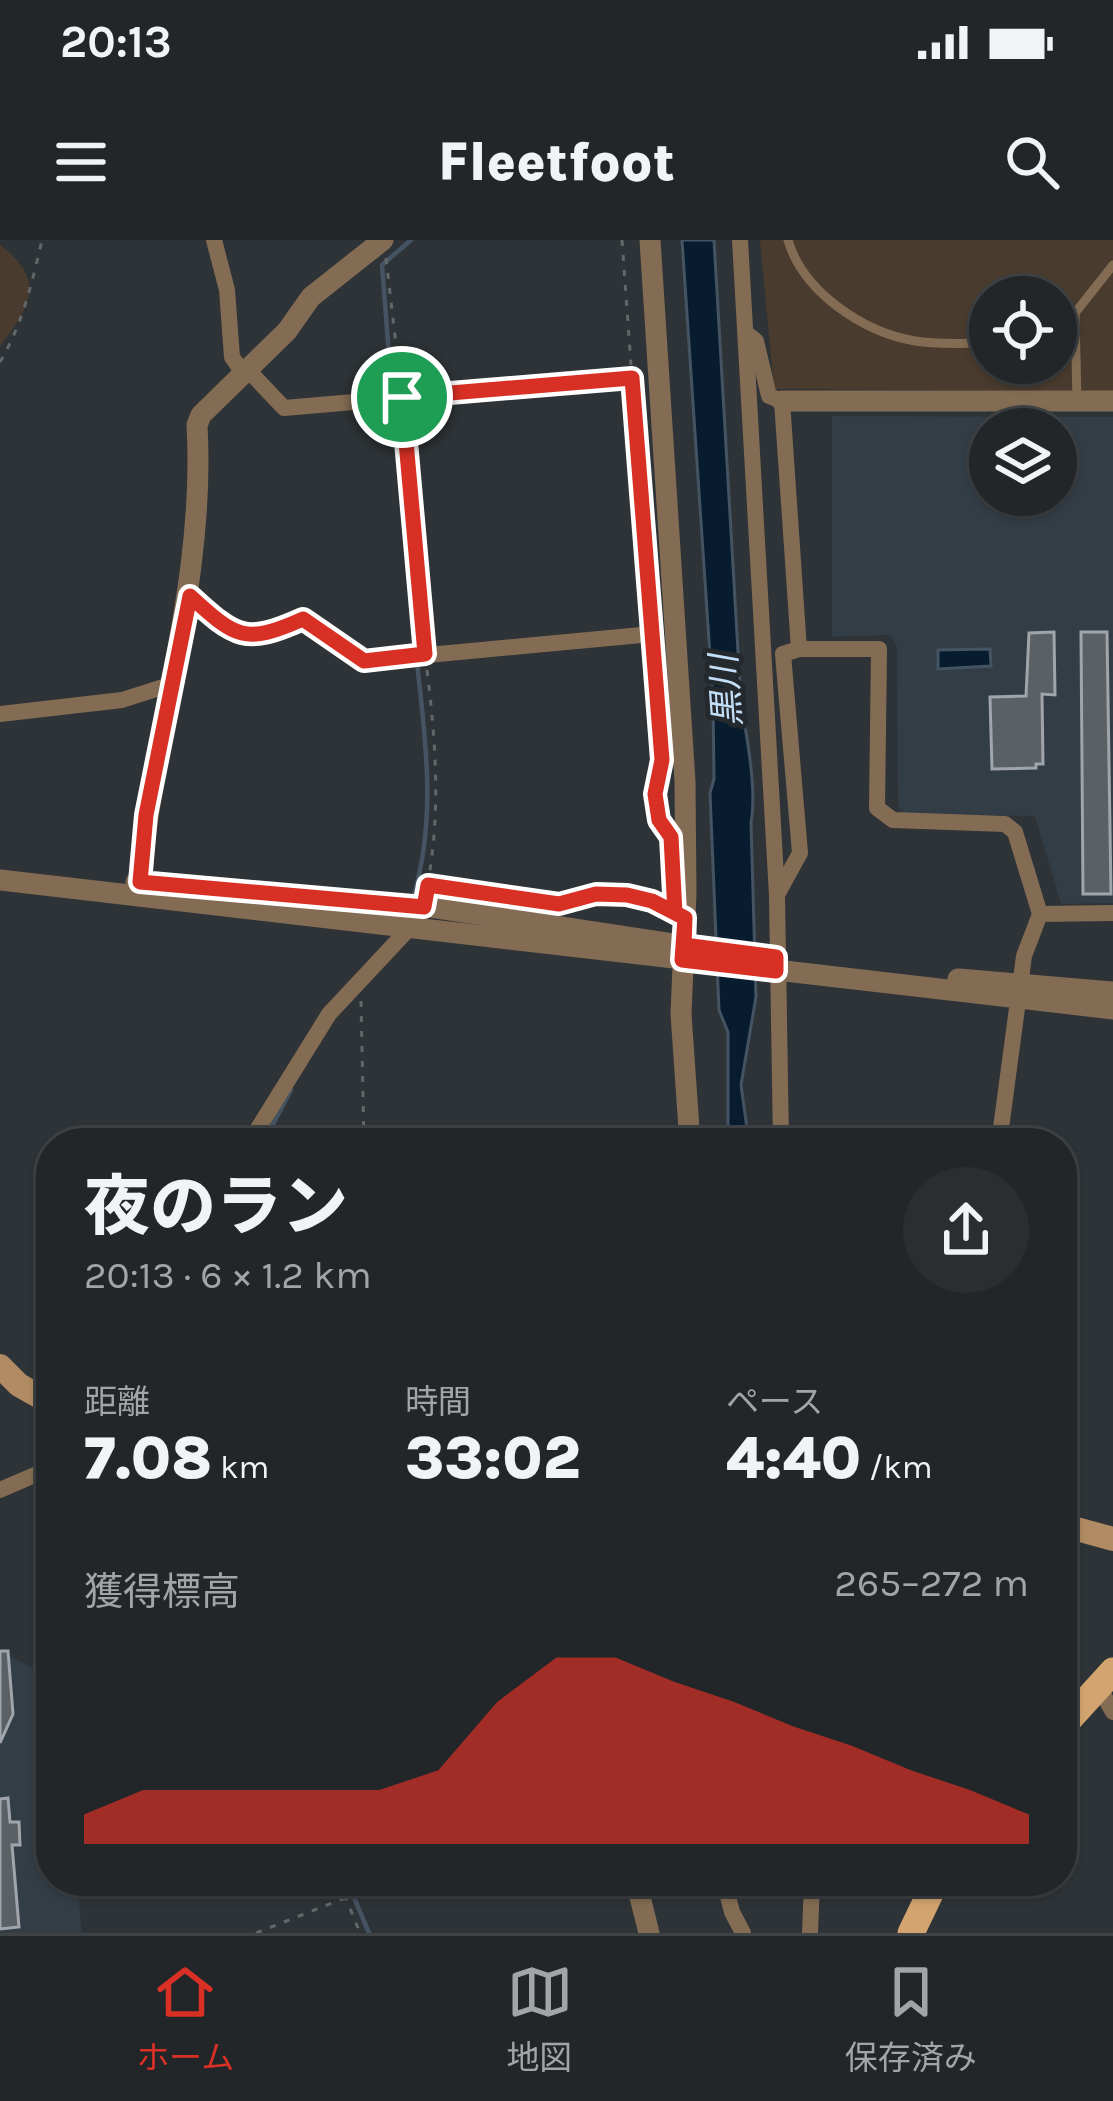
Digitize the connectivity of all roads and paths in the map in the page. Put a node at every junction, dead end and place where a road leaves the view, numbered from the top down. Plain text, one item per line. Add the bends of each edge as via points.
1 (42, 240) edge
2 (214, 240) edge
3 (383, 240) edge
4 (622, 240) edge
5 (650, 240) edge
6 (740, 240) edge
7 (788, 240) edge
8 (1113, 265) edge
9 (1077, 312) edge
10 (745, 332) junction
11 (969, 342) edge
12 (0, 362) edge
13 (245, 371) junction
14 (632, 378) junction
15 (1077, 384) edge
16 (402, 397) junction
17 (782, 401) junction
18 (1077, 401) junction
19 (1113, 401) edge
20 (190, 596) junction
21 (652, 634) junction
22 (799, 650) junction
23 (425, 654) junction
24 (169, 685) junction
25 (0, 714) edge
26 (671, 837) dead end
27 (0, 871) edge
28 (0, 880) edge
29 (140, 882) junction
30 (777, 895) junction
31 (1113, 913) edge
32 (1040, 914) junction
33 (418, 917) junction
34 (685, 918) junction
35 (692, 954) junction
36 (776, 964) junction
37 (361, 981) junction
38 (1019, 992) junction
39 (1113, 992) edge
40 (1113, 1009) edge
41 (258, 1128) edge
42 (364, 1128) edge
43 (689, 1128) edge
44 (781, 1128) edge
45 (1001, 1128) edge
46 (0, 1366) edge
47 (36, 1395) edge
48 (36, 1474) edge
49 (0, 1490) edge
50 (1077, 1529) edge
51 (1113, 1539) edge
52 (1108, 1690) edge
53 (1077, 1710) edge
54 (351, 1896) edge
55 (639, 1896) edge
56 (727, 1896) edge
57 (811, 1896) edge
58 (929, 1896) edge
59 (346, 1898) junction
60 (256, 1933) edge
61 (361, 1933) edge
62 (649, 1933) edge
63 (743, 1933) edge
64 (810, 1933) edge
65 (911, 1933) edge

1 - 12 path via 29,299
2 - 13 street via 232,357
3 - 13 street via 311,297
3 - 16 path
4 - 14 path
5 - 34 street via 685,782
6 - 10 street
7 - 11 lane via 832,302 882,332
8 - 9 lane
10 - 17 street via 756,340 769,396
10 - 30 street
13 - 16 street via 284,408
13 - 20 street via 197,425
14 - 16 street
14 - 21 path
15 - 18 lane
16 - 23 path
17 - 18 street
17 - 22 street
18 - 19 street
20 - 23 street via 223,627 262,637 303,619 364,661
20 - 24 street
21 - 23 street
21 - 26 path via 662,760 655,794
22 - 30 street via 783,654 800,853
22 - 32 street via 879,650 878,808 893,820 1005,824 1015,832
23 - 34 path via 437,835 428,885 559,904 627,895
24 - 25 street via 122,700
24 - 29 street
27 - 29 street
28 - 33 street
29 - 33 street
30 - 36 street
31 - 32 street
32 - 38 street
33 - 35 street
33 - 37 street
34 - 35 street
35 - 36 street
35 - 43 street via 682,1014
36 - 38 street
36 - 44 street
37 - 41 street via 329,1014
37 - 42 path
38 - 39 street
38 - 40 street
38 - 45 street
46 - 47 main road
48 - 49 street
50 - 51 main road
52 - 53 main road
54 - 59 path
55 - 62 street
56 - 63 street
57 - 64 street
58 - 65 main road
59 - 60 path
59 - 61 path

